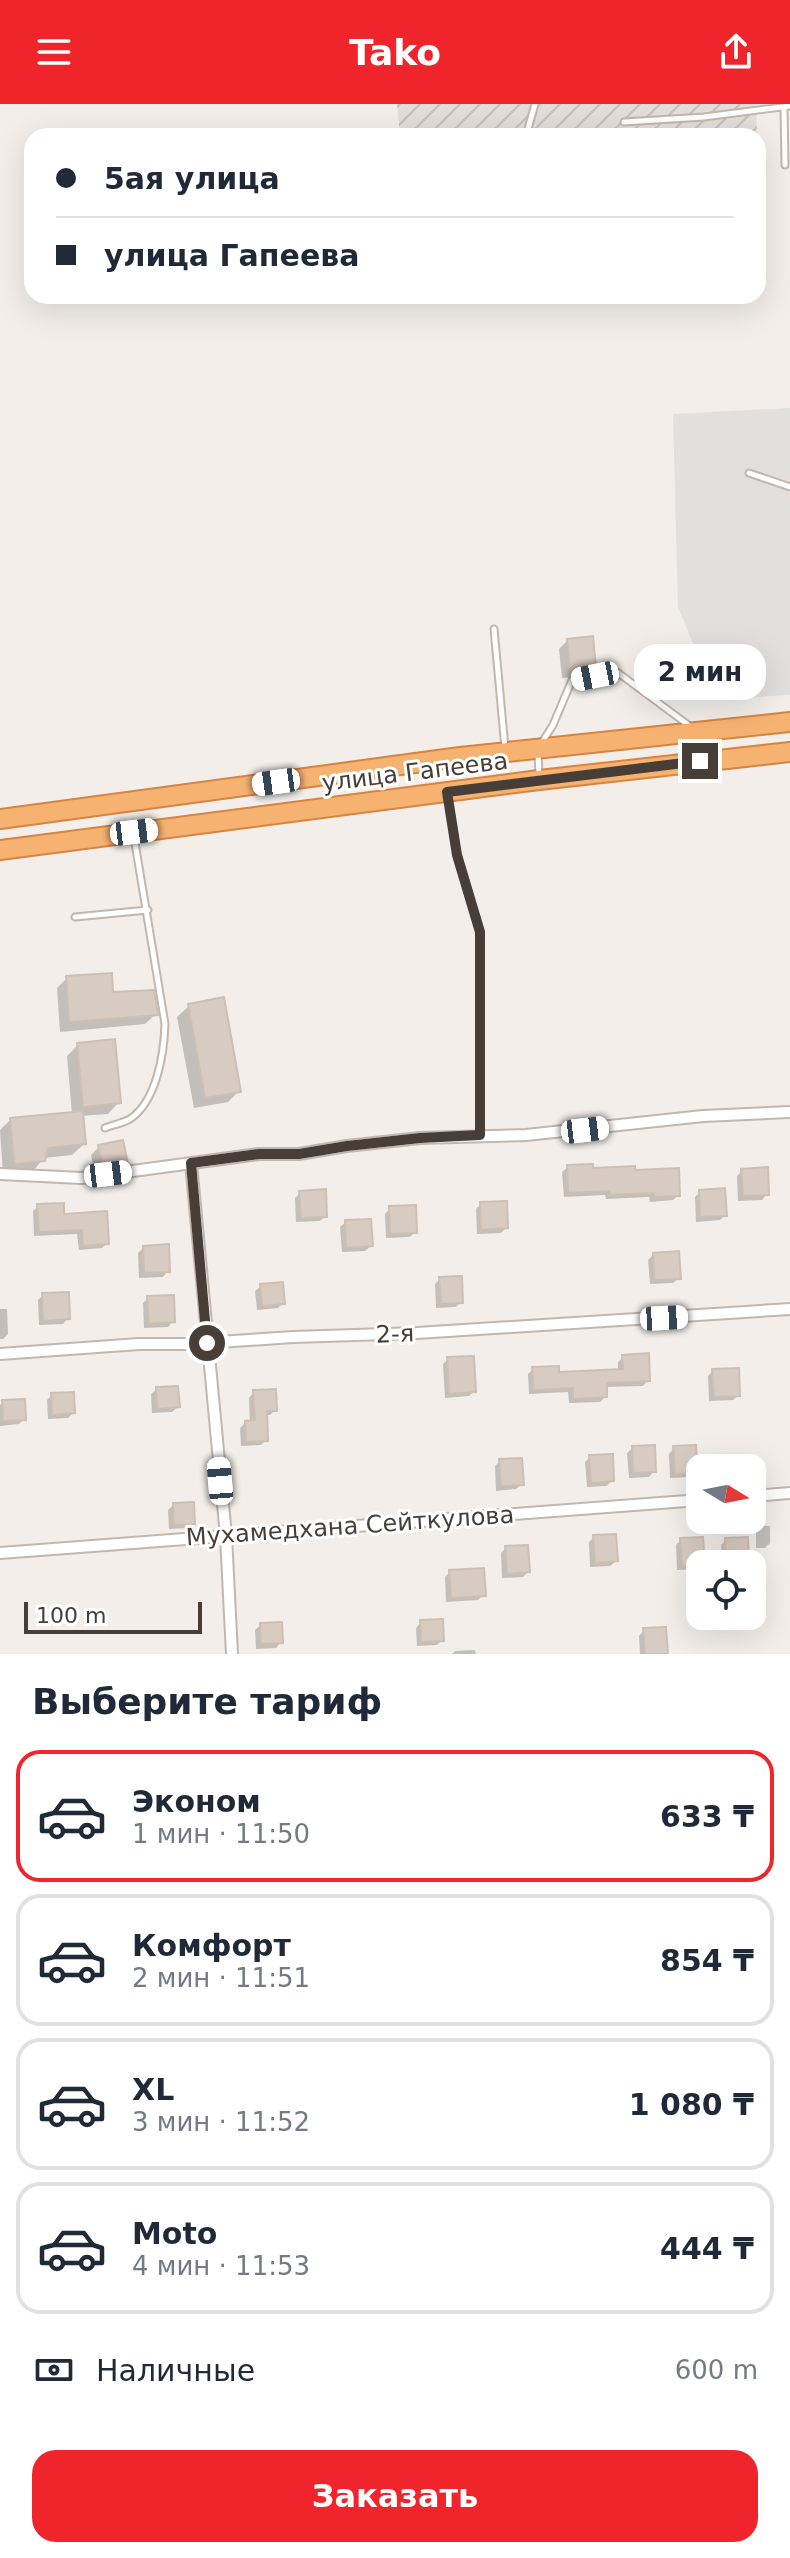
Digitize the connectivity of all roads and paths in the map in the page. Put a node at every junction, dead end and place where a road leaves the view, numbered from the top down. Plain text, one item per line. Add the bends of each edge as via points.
1 (535, 104) edge
2 (787, 107) edge
3 (624, 122) dead end
4 (528, 128) edge
5 (785, 165) dead end
6 (749, 473) dead end
7 (790, 487) edge
8 (494, 629) dead end
9 (790, 722) edge
10 (697, 731) junction
11 (537, 749) junction
12 (790, 752) edge
13 (506, 753) junction
14 (700, 761) junction
15 (539, 780) junction
16 (447, 792) junction
17 (0, 819) edge
18 (134, 832) junction
19 (0, 850) edge
20 (148, 910) junction
21 (75, 917) dead end
22 (790, 1112) edge
23 (105, 1128) dead end
24 (480, 1135) junction
25 (191, 1163) junction
26 (0, 1174) edge
27 (790, 1309) edge
28 (207, 1343) junction
29 (0, 1354) edge
30 (790, 1493) edge
31 (766, 1495) edge
32 (686, 1501) edge
33 (226, 1536) junction
34 (0, 1553) edge
35 (232, 1654) edge

1 - 4 lane
2 - 3 lane
2 - 5 lane
6 - 7 lane
8 - 13 lane
9 - 10 highway, улица Гапеева
10 - 11 highway, улица Гапеева
10 - 11 lane via 617,672 572,680
10 - 14 lane
11 - 13 highway, улица Гапеева
11 - 15 lane
12 - 14 highway, улица Гапеева
13 - 17 highway, улица Гапеева
14 - 15 highway, улица Гапеева
15 - 16 highway, улица Гапеева
16 - 18 highway, улица Гапеева
16 - 24 lane via 457,855 480,932
18 - 19 highway, улица Гапеева
18 - 20 lane
20 - 21 lane
20 - 23 lane via 165,1024 164,1051 141,1107 129,1119
22 - 24 street
24 - 25 street
25 - 26 street via 81,1178
25 - 28 street
27 - 28 street, 2-я
28 - 29 street, 2-я
28 - 33 street
30 - 31 street
32 - 33 street, Мухамедхана Сейткулова
33 - 34 street, Мухамедхана Сейткулова
33 - 35 street

